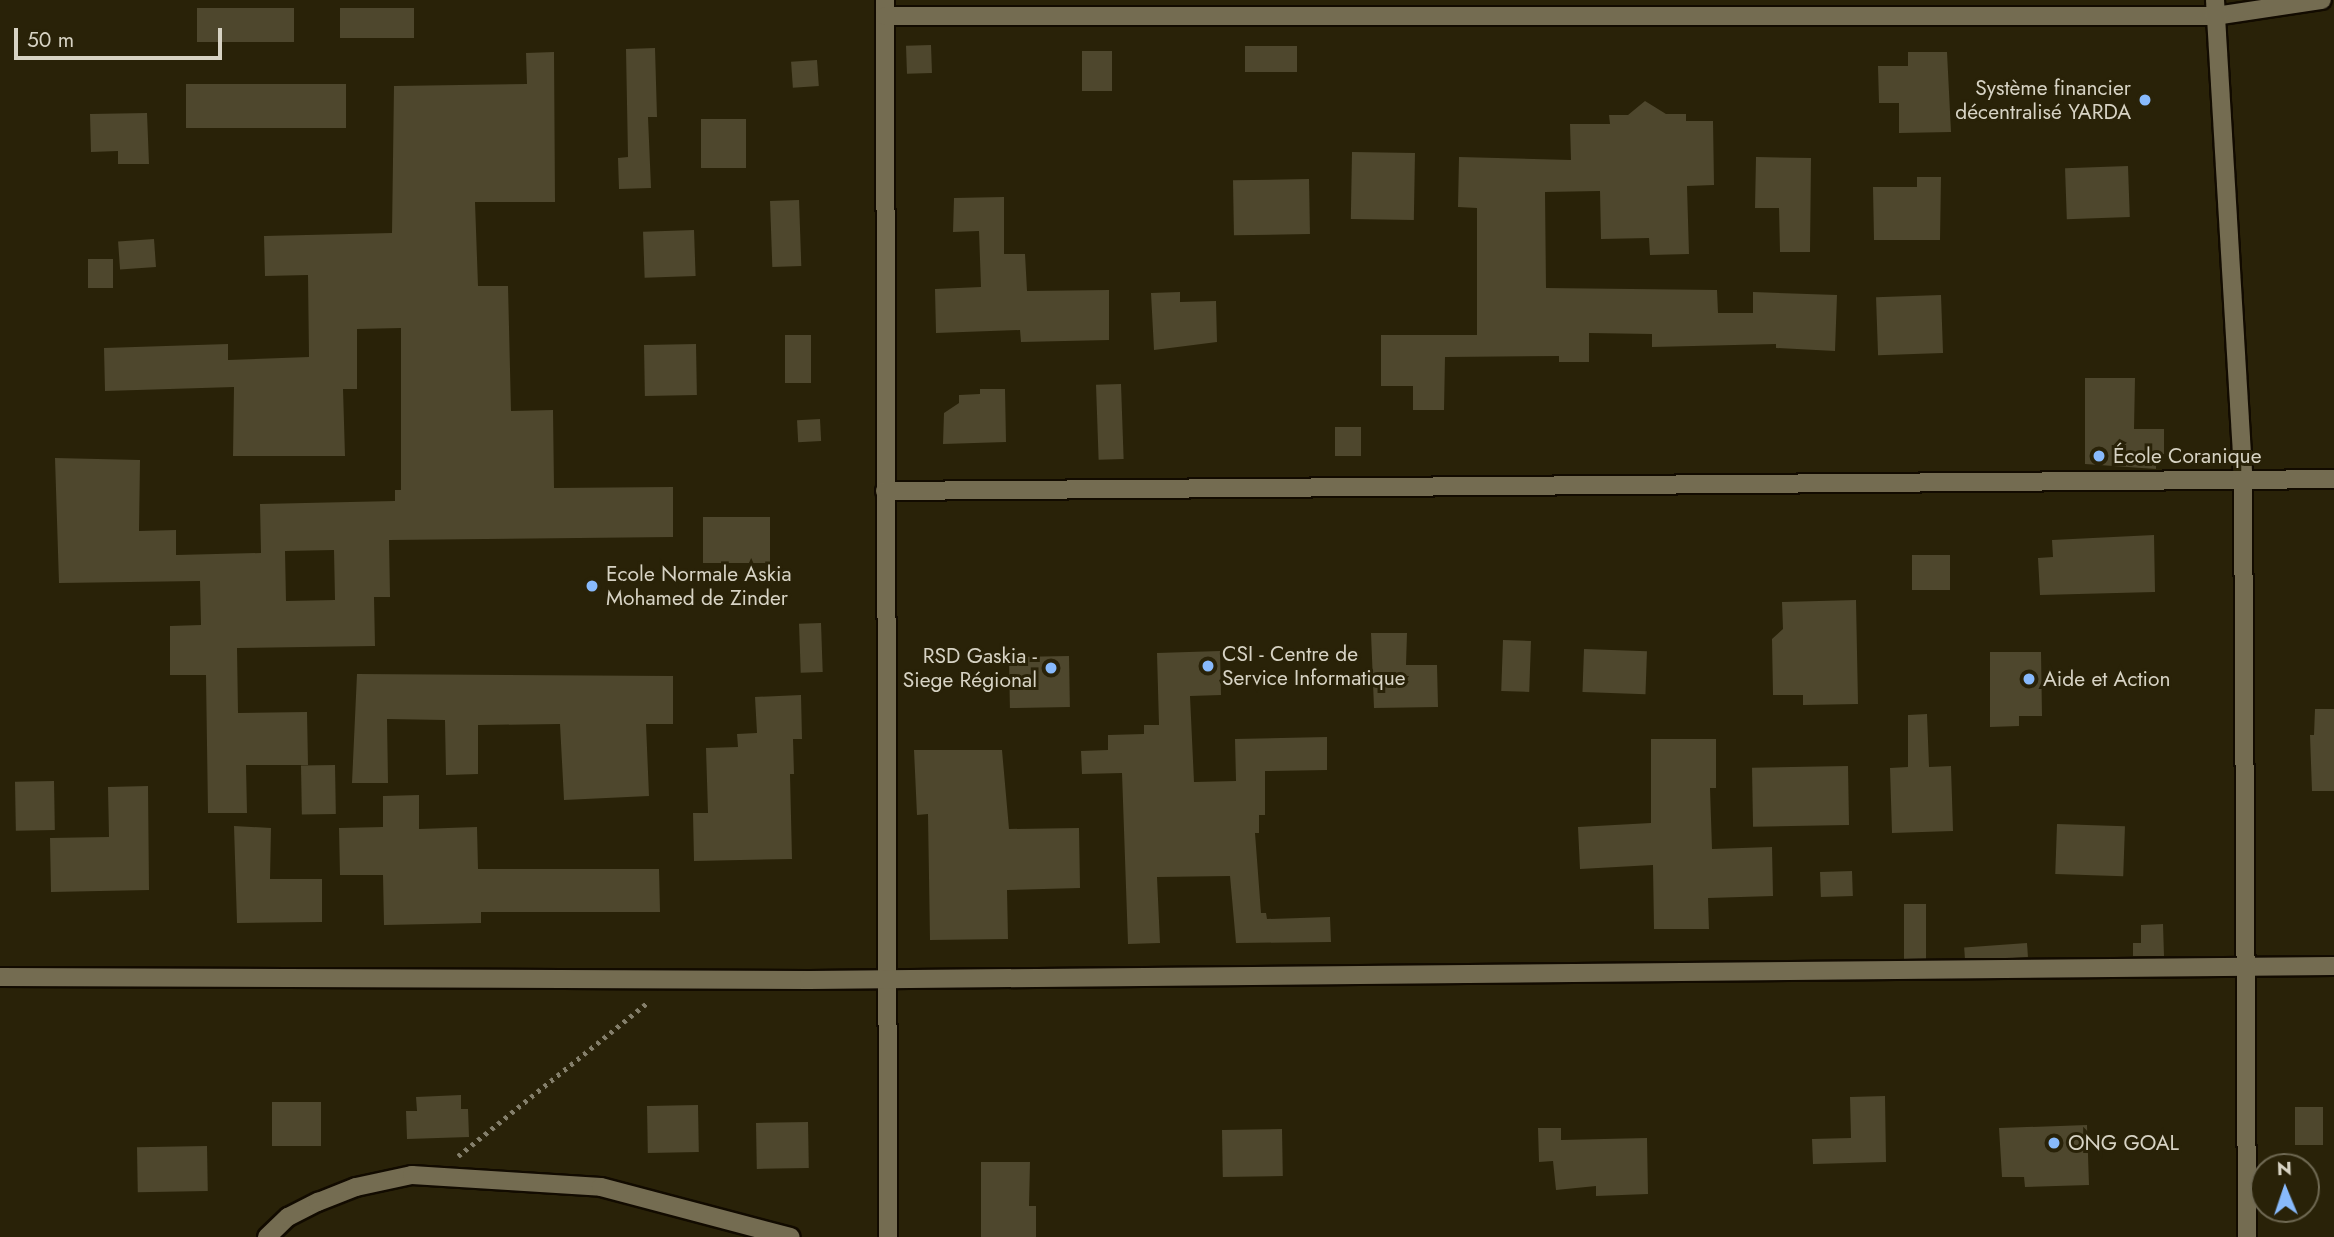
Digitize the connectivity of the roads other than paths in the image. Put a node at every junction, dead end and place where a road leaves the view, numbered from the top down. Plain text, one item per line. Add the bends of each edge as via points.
1 (2322, 0) edge
2 (885, 8) edge
3 (2215, 8) edge
4 (2243, 476) junction
5 (2334, 479) edge
6 (885, 491) junction
7 (2249, 966) junction
8 (2334, 966) edge
9 (0, 977) edge
10 (885, 978) junction
11 (267, 1237) edge
12 (789, 1237) edge
13 (888, 1237) edge
14 (2247, 1237) edge

1 - 3 street
2 - 3 street
2 - 6 street
3 - 4 street
4 - 5 street
4 - 6 street
4 - 7 street
6 - 10 street
7 - 8 street
7 - 10 street
7 - 14 street
9 - 10 street
10 - 13 street
11 - 12 street via 288,1217 318,1202 356,1187 412,1175 601,1186

